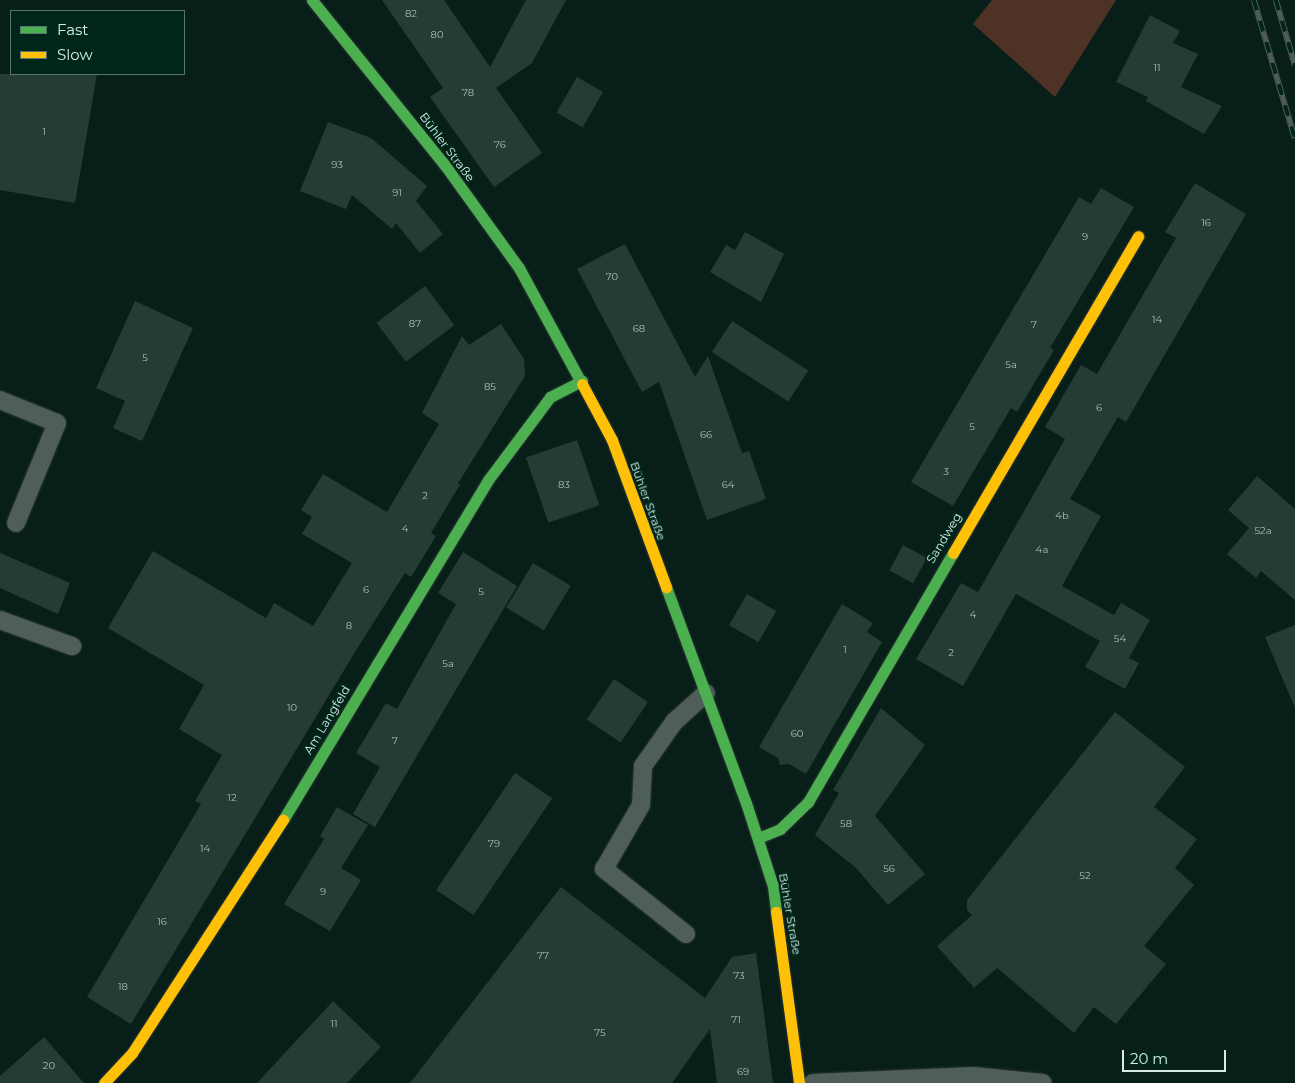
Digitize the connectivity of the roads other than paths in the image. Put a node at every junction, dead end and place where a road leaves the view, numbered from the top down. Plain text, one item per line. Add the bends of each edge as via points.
1 (312, 0) edge
2 (1138, 236) dead end
3 (582, 381) junction
4 (0, 400) edge
5 (16, 523) dead end
6 (0, 620) edge
7 (72, 646) dead end
8 (706, 693) junction
9 (758, 838) junction
10 (686, 934) dead end
11 (104, 1083) edge
12 (799, 1083) edge
13 (813, 1083) edge
14 (1043, 1083) edge

1 - 3 street, Bühler Straße via 444,164 519,268
2 - 9 street, Sandweg via 808,802 780,828
3 - 8 street, Bühler Straße via 612,440
3 - 11 street, Am Langfeld via 550,397 488,480 284,818 132,1053
4 - 5 lane via 57,423
6 - 7 lane
8 - 9 street, Bühler Straße
8 - 10 lane via 674,722 643,766 641,805 604,869
9 - 12 street, Bühler Straße via 773,886
13 - 14 lane via 973,1076

